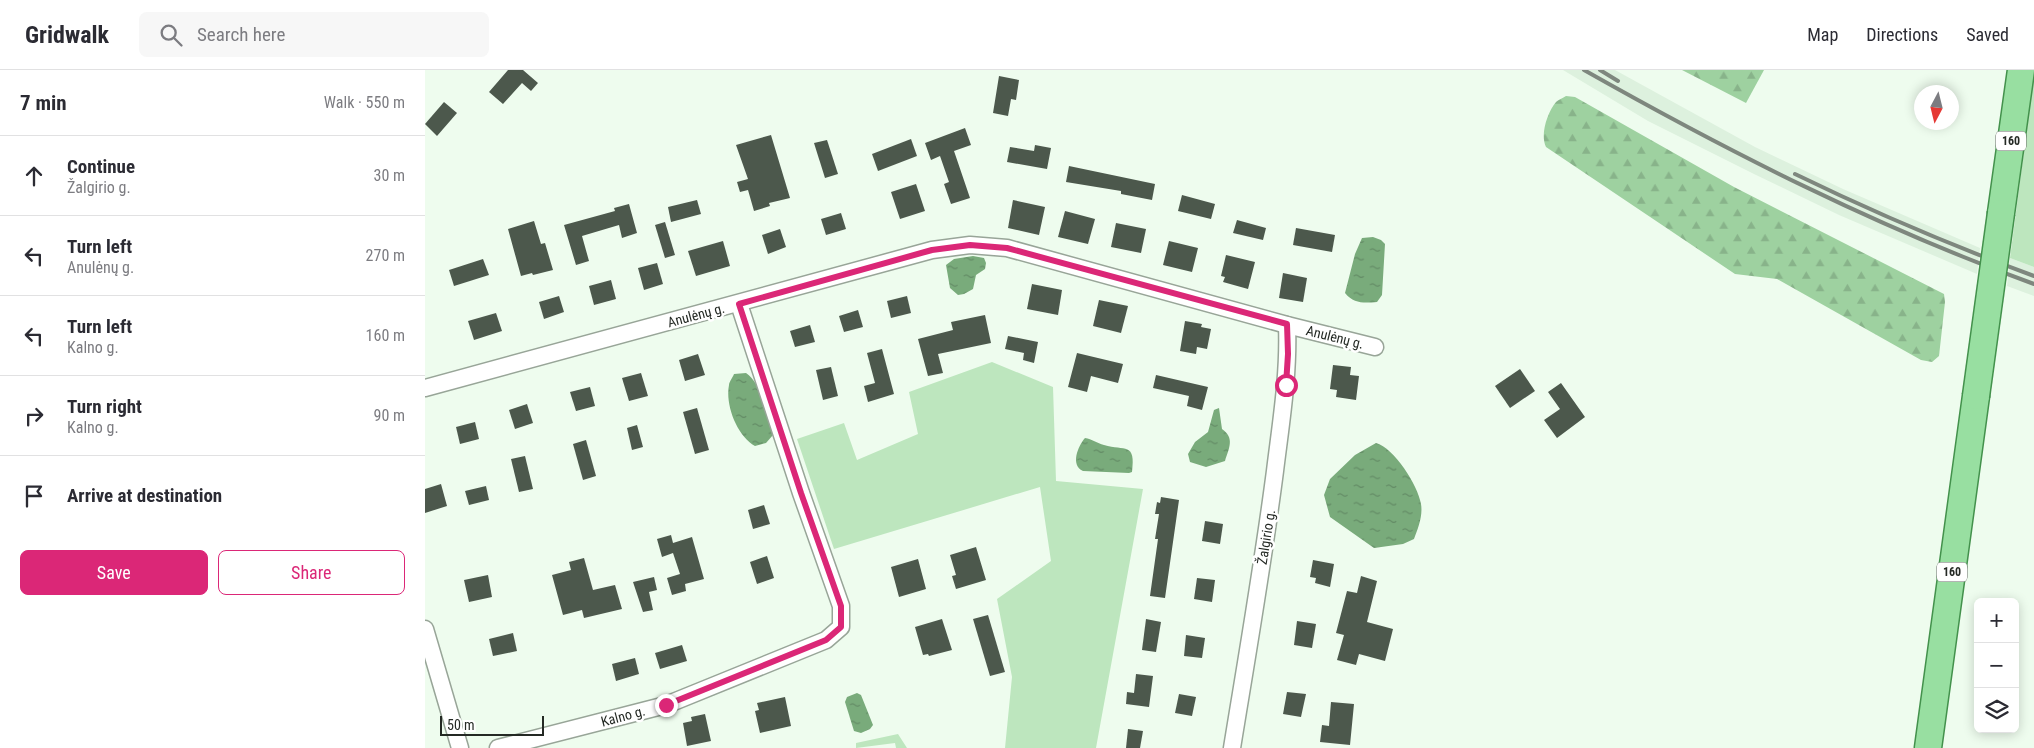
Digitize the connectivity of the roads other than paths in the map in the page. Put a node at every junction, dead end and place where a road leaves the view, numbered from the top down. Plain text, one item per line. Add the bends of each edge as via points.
1 (2021, 70) edge
2 (739, 304) junction
3 (1287, 324) junction
4 (1375, 346) dead end
5 (425, 388) edge
6 (425, 629) edge
7 (461, 748) edge
8 (499, 748) edge
9 (1232, 748) edge
10 (1927, 748) edge

1 - 10 main road, 160, bridge
2 - 3 street, Anulėnų g. via 932,250 970,245 1007,248
2 - 5 street, Anulėnų g.
2 - 8 street, Kalno g. via 841,606 841,627 826,640 666,705
3 - 4 street, Anulėnų g.
3 - 9 street, Žalgirio g. via 1286,385 1270,512
6 - 7 street

